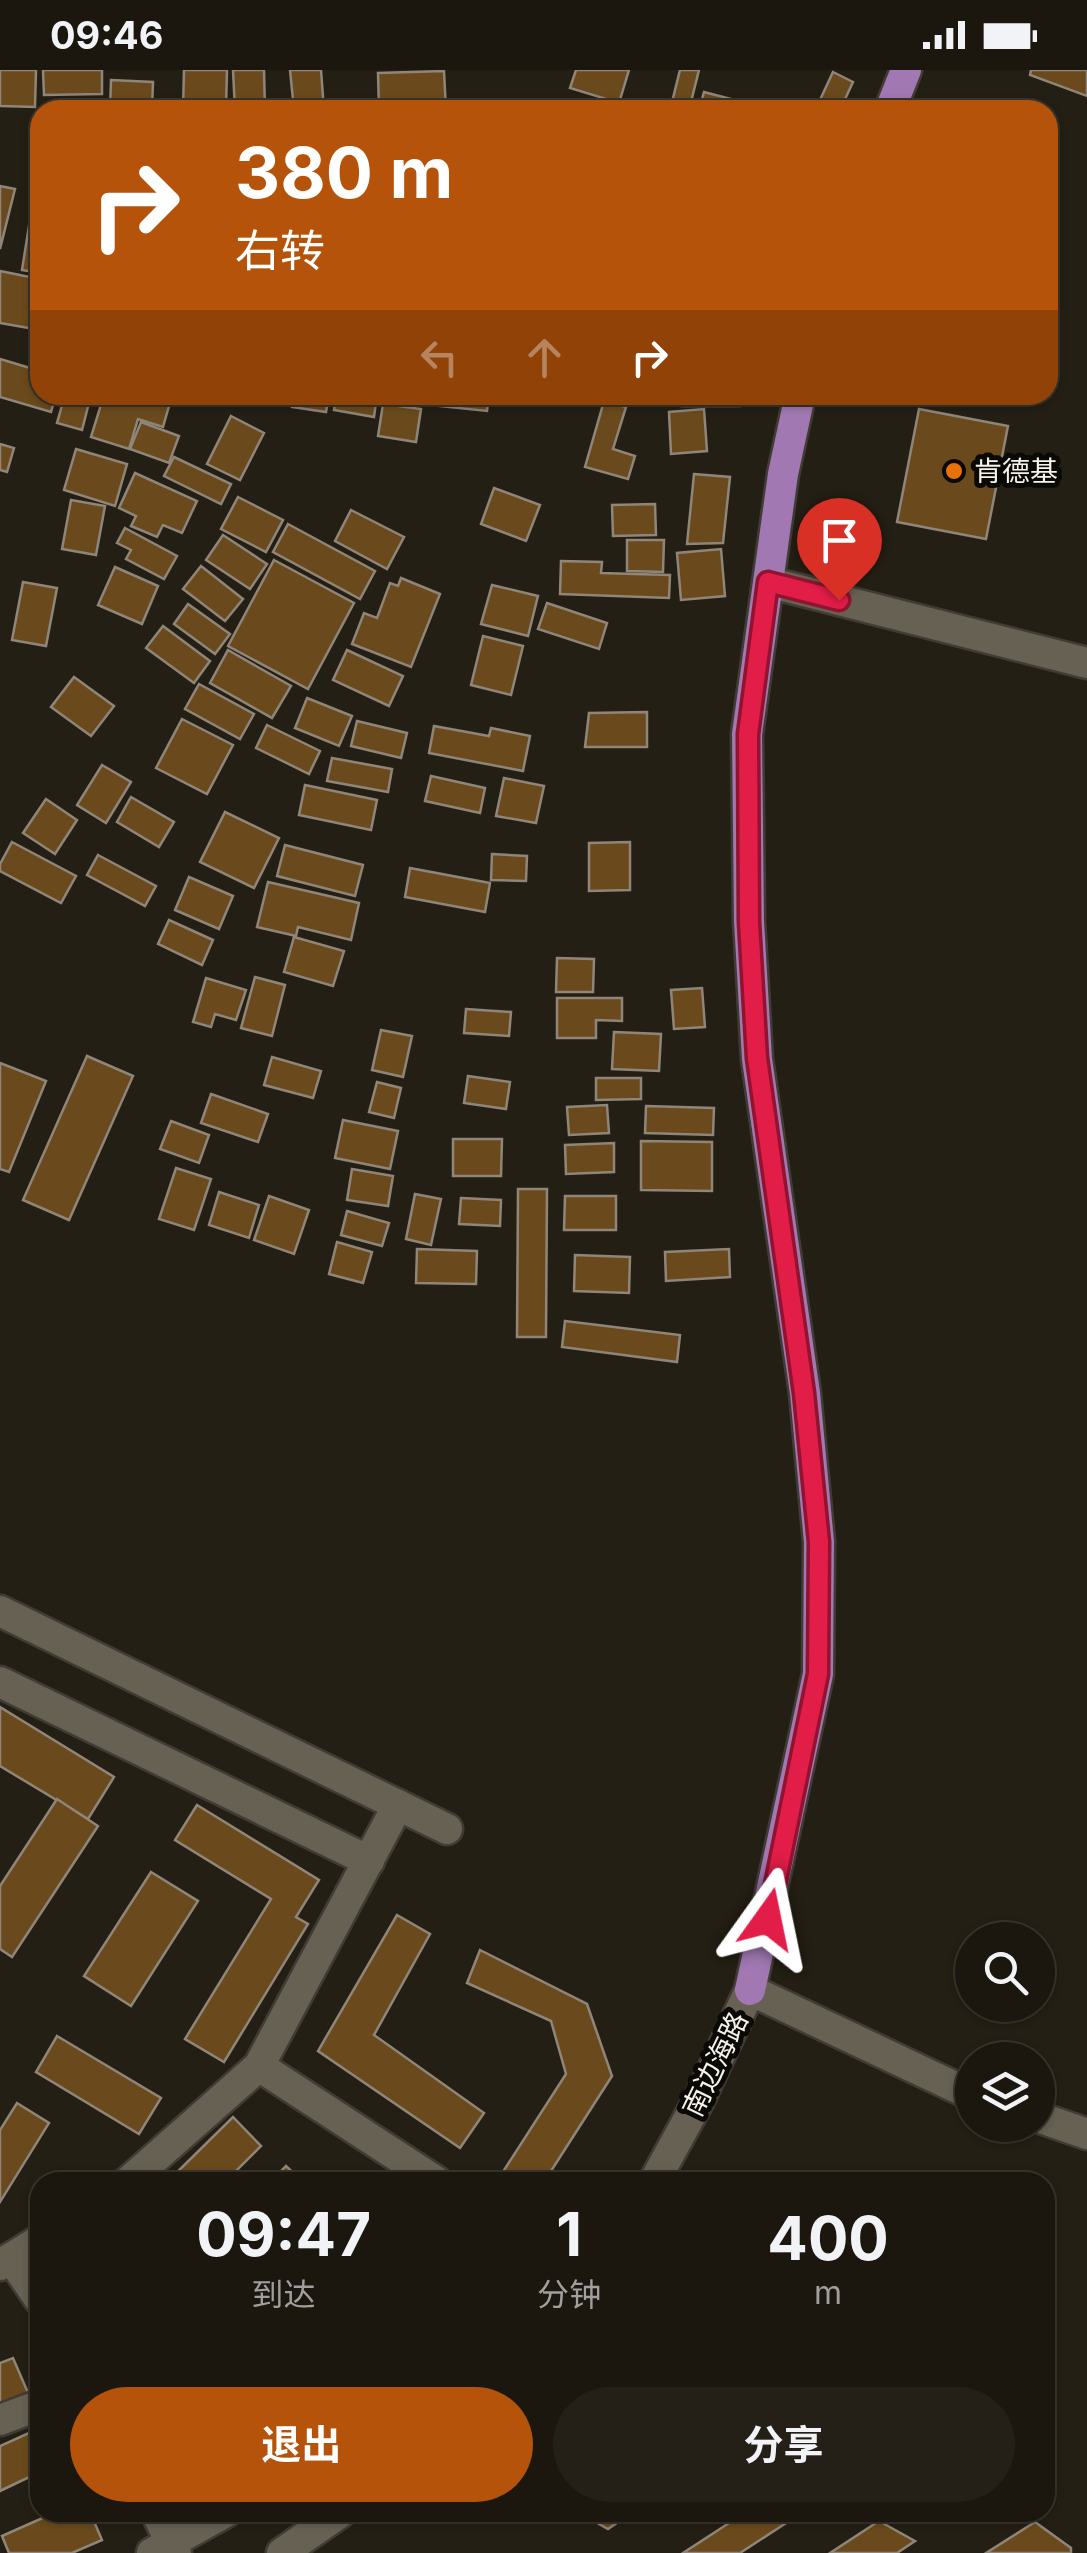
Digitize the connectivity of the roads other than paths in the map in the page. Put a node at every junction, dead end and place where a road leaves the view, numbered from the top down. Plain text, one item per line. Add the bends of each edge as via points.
1 (906, 70) edge
2 (894, 100) edge
3 (798, 405) edge
4 (768, 582) junction
5 (1087, 663) edge
6 (0, 1612) edge
7 (0, 1682) edge
8 (398, 1806) junction
9 (448, 1829) dead end
10 (369, 1861) junction
11 (750, 1990) junction
12 (259, 2066) junction
13 (955, 2087) edge
14 (1055, 2123) edge
15 (1087, 2134) edge
16 (139, 2172) edge
17 (421, 2172) edge
18 (659, 2172) edge
19 (30, 2246) edge
20 (6, 2261) edge
21 (30, 2289) edge
22 (30, 2409) edge
23 (0, 2420) edge
24 (159, 2522) edge
25 (210, 2522) edge
26 (326, 2522) edge
27 (167, 2550) edge
28 (282, 2553) edge

1 - 2 main road
3 - 4 main road, 南边海路
4 - 5 street
4 - 11 main road, 南边海路 via 748,734 749,922 757,1058 819,1542 818,1674
6 - 8 street
7 - 10 street
8 - 9 street
8 - 10 street
10 - 12 street
11 - 13 street
11 - 18 street, 南边海路
12 - 16 street
12 - 17 street
14 - 15 street
19 - 20 street
20 - 21 street
22 - 23 street
24 - 27 street
25 - 27 street
26 - 28 street

